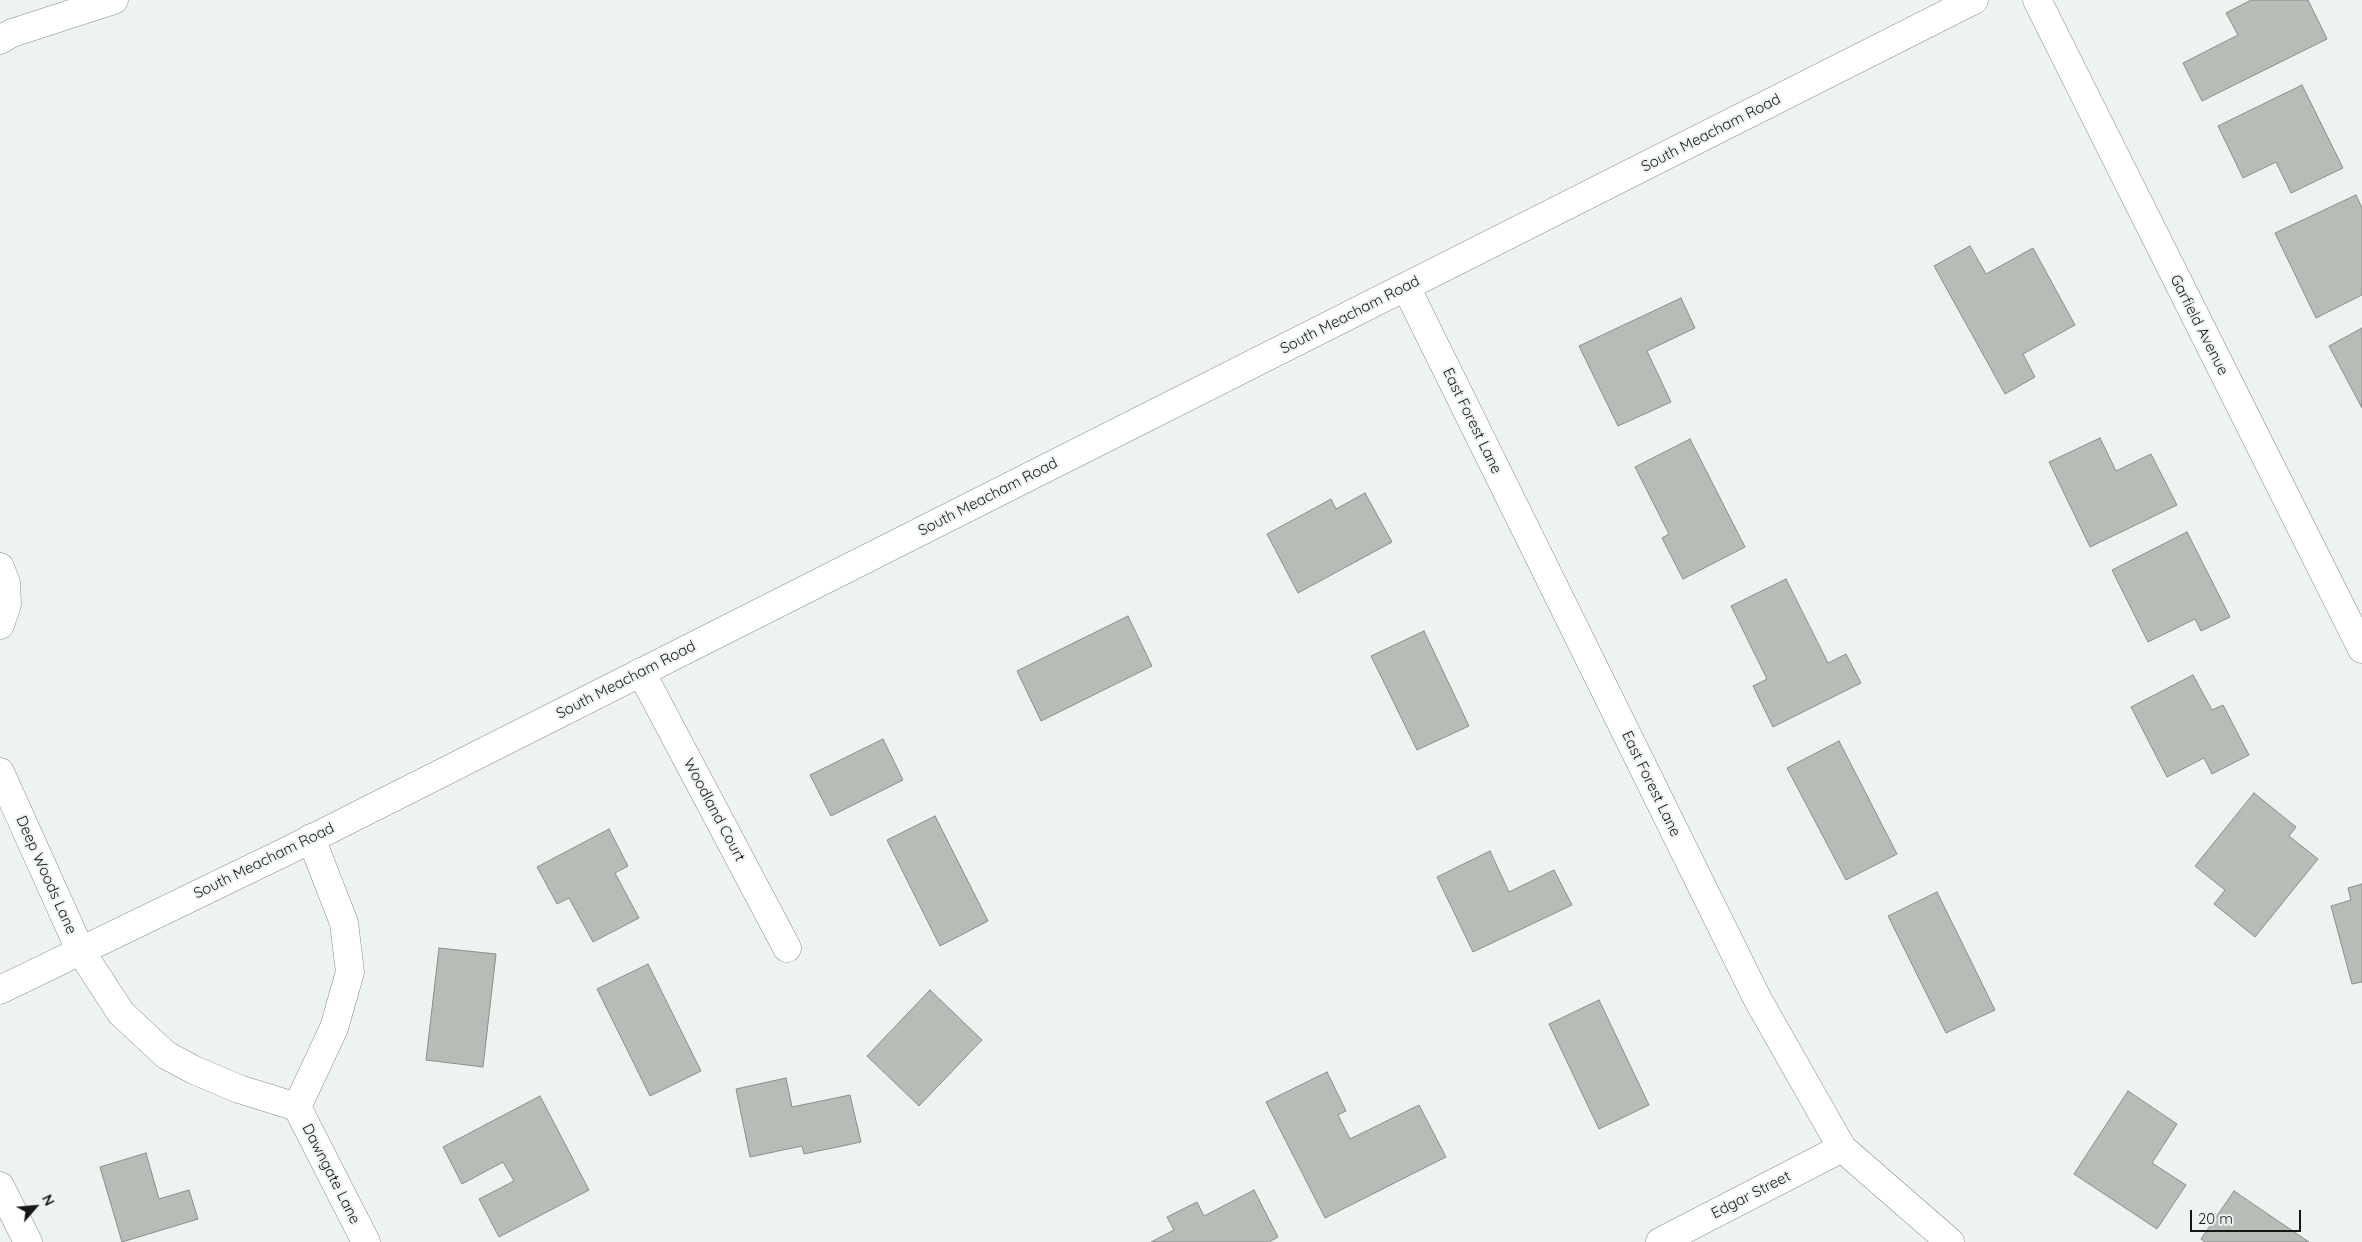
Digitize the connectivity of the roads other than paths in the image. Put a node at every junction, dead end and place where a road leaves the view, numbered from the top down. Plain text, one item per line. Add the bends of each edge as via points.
1 (114, 0) edge
2 (1974, 0) edge
3 (2037, 0) edge
4 (0, 40) edge
5 (1406, 287) junction
6 (0, 567) edge
7 (0, 625) edge
8 (2362, 649) edge
9 (641, 672) junction
10 (0, 772) edge
11 (311, 838) junction
12 (787, 948) dead end
13 (80, 950) junction
14 (0, 990) edge
15 (297, 1107) junction
16 (1842, 1148) junction
17 (0, 1186) edge
18 (28, 1242) edge
19 (366, 1242) edge
20 (1660, 1242) edge
21 (1950, 1242) edge

1 - 4 street via 12,33
2 - 5 street, South Meacham Road
3 - 8 street, Garfield Avenue
5 - 9 street, South Meacham Road
5 - 16 street, East Forest Lane via 1758,1000
6 - 7 street via 6,583 7,604
9 - 11 street, South Meacham Road
9 - 12 street, Woodland Court
10 - 13 street, Deep Woods Lane
11 - 13 street, South Meacham Road
11 - 15 street, Dawngate Lane via 344,923 350,972 334,1028
13 - 14 street, South Meacham Road
13 - 15 street, Dawngate Lane via 121,1012 166,1055 239,1089
15 - 19 street, Dawngate Lane
16 - 20 street, Edgar Street
16 - 21 street, East Forest Lane
17 - 18 street

